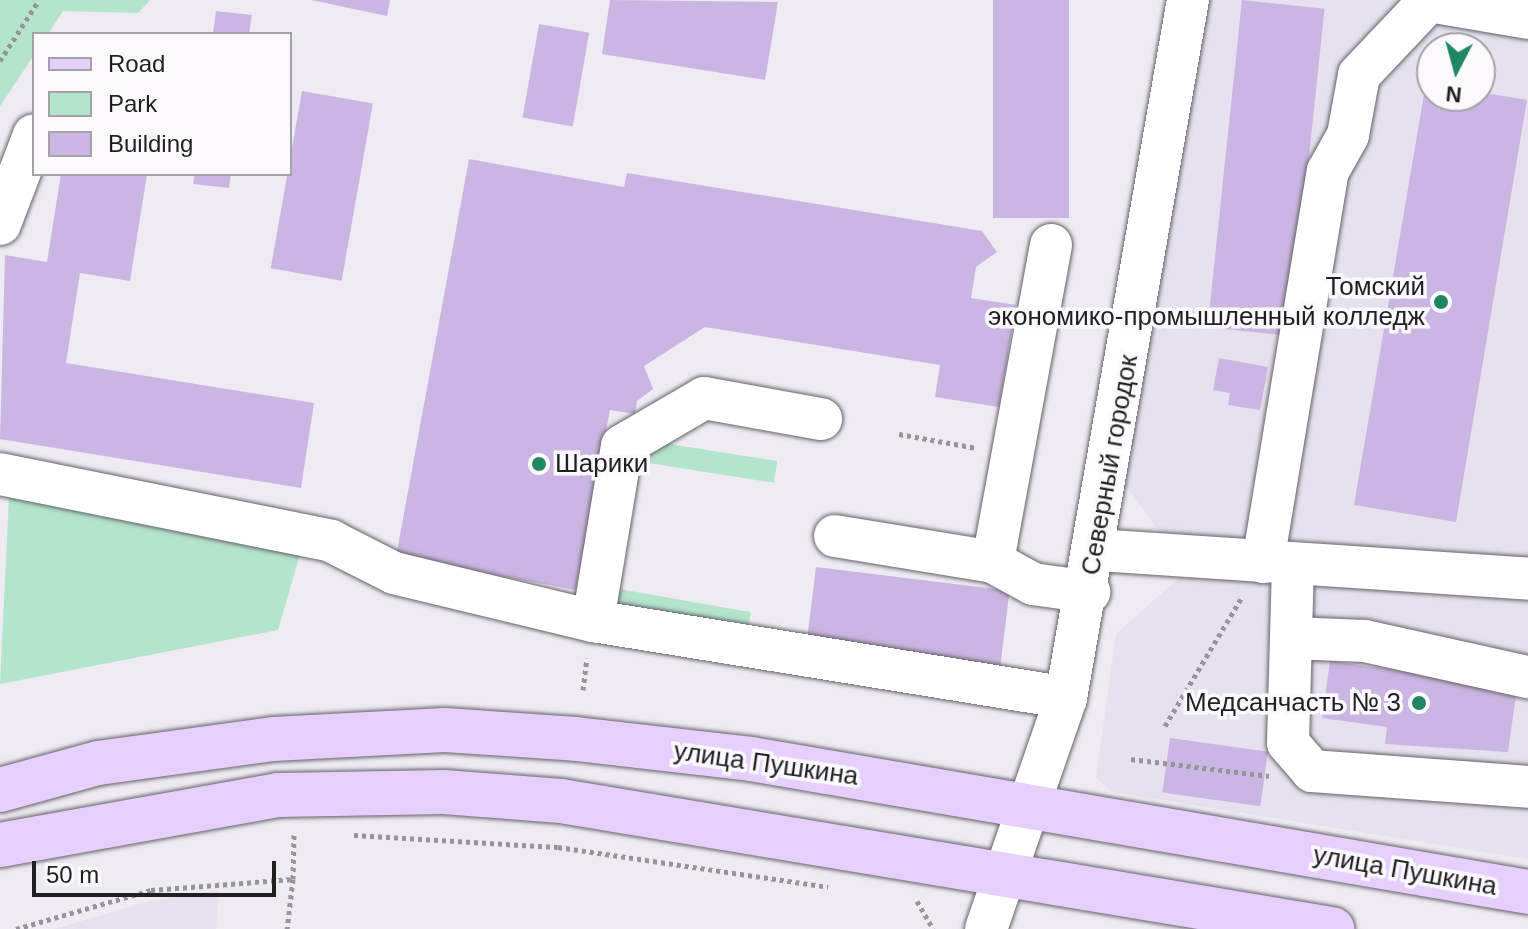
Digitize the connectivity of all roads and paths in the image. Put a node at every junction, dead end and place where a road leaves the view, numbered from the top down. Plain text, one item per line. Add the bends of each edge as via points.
1 (39, 0) edge
2 (1188, 0) edge
3 (1528, 18) edge
4 (0, 61) edge
5 (32, 140) edge
6 (0, 224) edge
7 (1051, 245) dead end
8 (821, 419) dead end
9 (899, 434) dead end
10 (1013, 455) junction
11 (0, 474) edge
12 (835, 536) dead end
13 (1097, 550) junction
14 (993, 562) junction
15 (1278, 563) junction
16 (1528, 579) edge
17 (1089, 592) junction
18 (593, 621) junction
19 (1291, 638) junction
20 (1528, 677) edge
21 (1066, 698) junction
22 (1165, 726) dead end
23 (1131, 759) dead end
24 (1267, 776) dead end
25 (1528, 787) edge
26 (0, 790) edge
27 (1029, 807) junction
28 (294, 834) junction
29 (309, 834) dead end
30 (340, 835) dead end
31 (279, 836) dead end
32 (0, 845) edge
33 (1006, 875) junction
34 (293, 879) junction
35 (843, 889) dead end
36 (1528, 892) edge
37 (906, 899) dead end
38 (16, 929) edge
39 (287, 929) edge
40 (933, 929) edge
41 (986, 929) edge
42 (1332, 929) edge

1 - 4 path
2 - 13 street, Северный городок
3 - 15 street via 1429,1 1359,75 1348,135 1328,171
5 - 6 street
7 - 10 street
8 - 18 street via 704,398 622,446
9 - 10 path
10 - 14 street
11 - 18 street via 331,541 394,573
12 - 14 street
13 - 15 street
13 - 17 street, Северный городок
14 - 17 street via 1033,584
15 - 16 street
15 - 19 street
15 - 22 path
17 - 21 street, Северный городок
18 - 21 street
19 - 20 street via 1365,641
19 - 25 street via 1288,743 1312,771
21 - 27 street, Северный городок
23 - 24 path
26 - 27 main road, улица Пушкина via 98,763 244,743 445,730 751,759
27 - 33 street, Северный городок
27 - 36 main road, улица Пушкина
28 - 29 path
28 - 31 path
28 - 34 path
30 - 35 path via 558,847
32 - 33 main road via 278,795 444,792 561,801
33 - 41 street, Северный городок
33 - 42 main road
34 - 38 path via 151,890
34 - 39 path
37 - 40 path via 922,901

